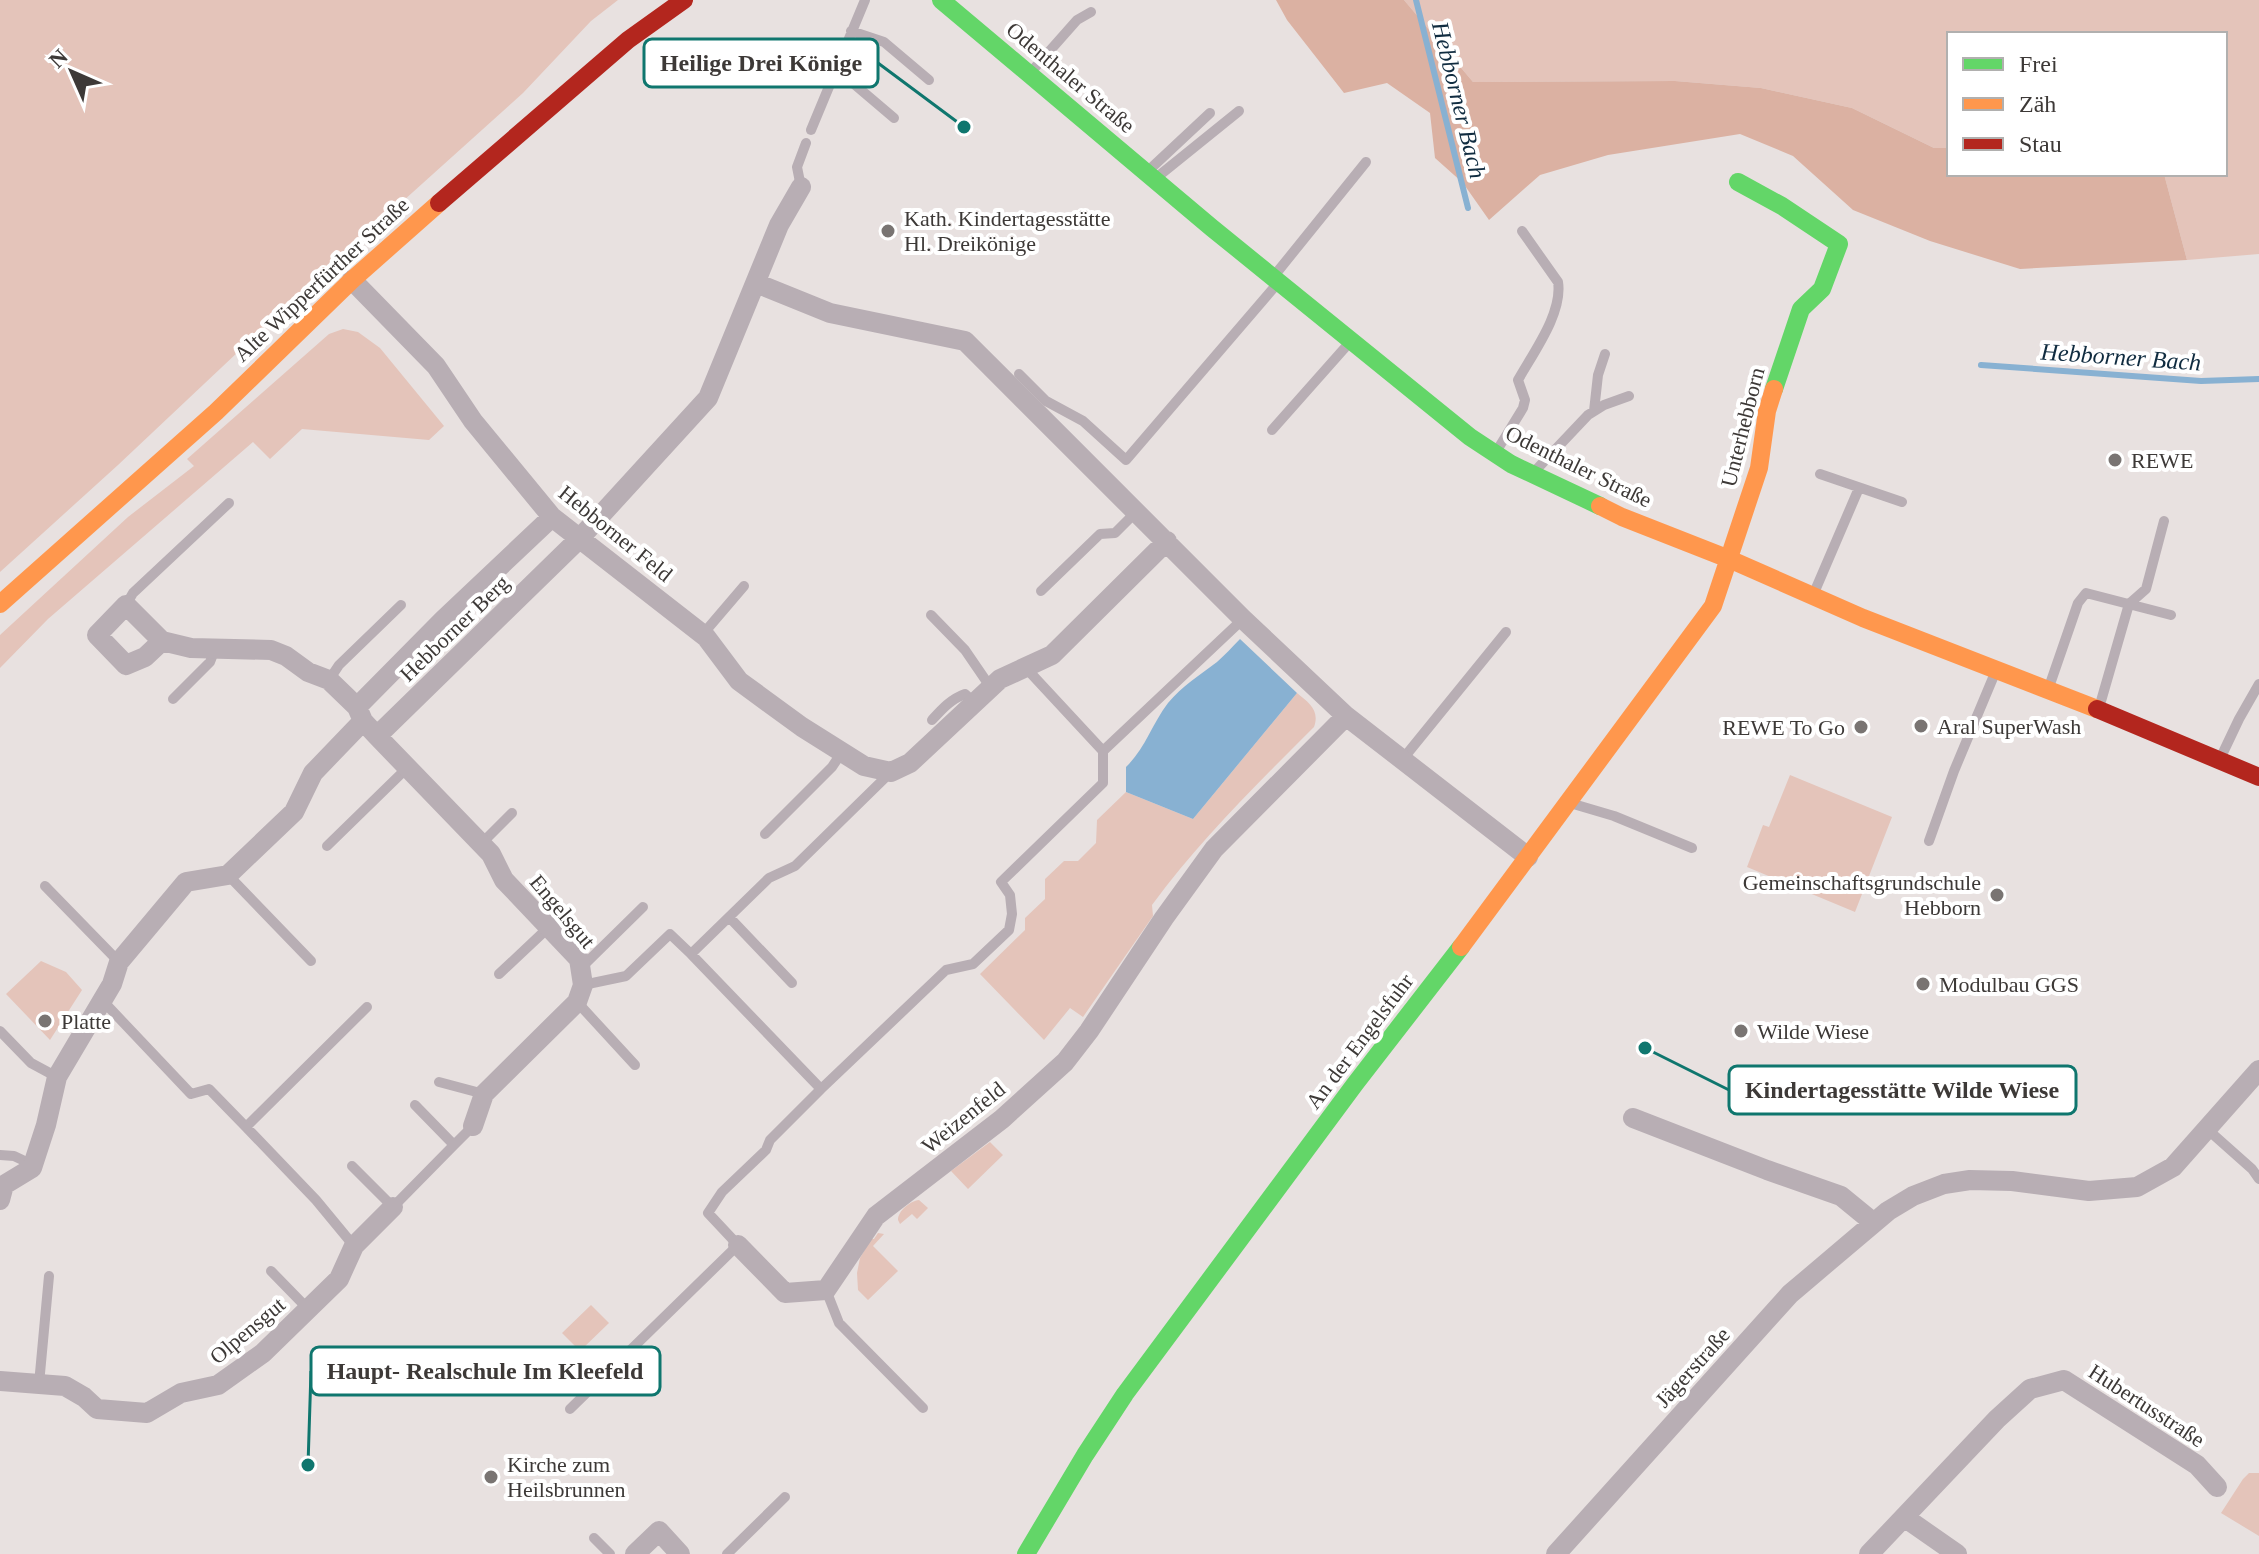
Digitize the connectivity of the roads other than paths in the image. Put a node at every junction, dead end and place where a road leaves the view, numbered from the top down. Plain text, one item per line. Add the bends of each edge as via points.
1 (684, 0) edge
2 (865, 0) edge
3 (941, 0) edge
4 (1091, 12) dead end
5 (851, 31) junction
6 (1029, 73) junction
7 (833, 77) junction
8 (929, 80) dead end
9 (1239, 111) dead end
10 (1210, 113) dead end
11 (894, 118) dead end
12 (811, 130) dead end
13 (806, 143) dead end
14 (1366, 162) dead end
15 (1150, 176) junction
16 (1738, 182) dead end
17 (801, 187) joint
18 (1522, 231) dead end
19 (352, 280) junction
20 (1276, 280) junction
21 (756, 283) junction
22 (1351, 341) junction
23 (1605, 354) dead end
24 (1019, 374) dead end
25 (1629, 396) dead end
26 (1594, 411) junction
27 (1272, 430) dead end
28 (1495, 453) junction
29 (1533, 473) junction
30 (1820, 474) dead end
31 (1859, 488) junction
32 (1902, 502) dead end
33 (229, 503) dead end
34 (1137, 511) junction
35 (552, 517) junction
36 (2164, 521) dead end
37 (580, 538) junction
38 (1167, 541) junction
39 (1729, 559) junction
40 (744, 586) dead end
41 (1041, 591) dead end
42 (1813, 595) junction
43 (0, 604) edge
44 (2129, 604) junction
45 (126, 605) junction
46 (401, 605) dead end
47 (931, 615) dead end
48 (2171, 615) dead end
49 (1243, 619) junction
50 (1506, 632) dead end
51 (703, 634) junction
52 (162, 641) junction
53 (215, 649) junction
54 (1024, 667) junction
55 (1996, 671) junction
56 (329, 680) junction
57 (2259, 684) edge
58 (991, 688) junction
59 (2048, 690) junction
60 (173, 699) dead end
61 (975, 703) junction
62 (2099, 710) junction
63 (360, 714) junction
64 (1346, 716) junction
65 (932, 720) dead end
66 (377, 736) junction
67 (1103, 751) junction
68 (842, 752) junction
69 (1402, 760) junction
70 (2220, 761) junction
71 (407, 768) junction
72 (891, 772) junction
73 (2259, 777) edge
74 (1568, 803) junction
75 (512, 813) dead end
76 (765, 834) dead end
77 (1929, 841) dead end
78 (481, 844) junction
79 (327, 846) dead end
80 (1692, 848) dead end
81 (1528, 857) junction
82 (228, 875) junction
83 (45, 886) dead end
84 (643, 907) dead end
85 (729, 917) junction
86 (549, 927) junction
87 (691, 954) junction
88 (311, 961) dead end
89 (119, 962) junction
90 (499, 974) dead end
91 (792, 983) dead end
92 (580, 984) junction
93 (107, 992) junction
94 (367, 1007) dead end
95 (0, 1031) edge
96 (635, 1065) dead end
97 (57, 1077) junction
98 (2256, 1081) edge
99 (439, 1082) dead end
100 (821, 1089) junction
101 (484, 1094) junction
102 (415, 1105) dead end
103 (1633, 1118) dead end
104 (473, 1126) joint
105 (246, 1127) junction
106 (2207, 1129) junction
107 (454, 1145) junction
108 (0, 1155) edge
109 (33, 1165) junction
110 (352, 1166) dead end
111 (2259, 1179) edge
112 (1, 1190) edge
113 (393, 1207) junction
114 (1874, 1223) junction
115 (738, 1245) junction
116 (354, 1246) junction
117 (271, 1271) dead end
118 (49, 1276) dead end
119 (826, 1290) junction
120 (309, 1310) junction
121 (0, 1381) edge
122 (39, 1384) junction
123 (923, 1408) dead end
124 (570, 1409) dead end
125 (2217, 1487) dead end
126 (785, 1497) dead end
127 (1904, 1517) junction
128 (594, 1538) dead end
129 (610, 1554) edge
130 (635, 1554) edge
131 (680, 1554) edge
132 (727, 1554) edge
133 (1026, 1554) edge
134 (1556, 1554) edge
135 (1869, 1554) edge
136 (1957, 1554) edge

1 - 19 main road, Alte Wipperfürther Straße via 628,40
2 - 5 lane
3 - 6 main road, Odenthaler Straße
4 - 6 lane via 1077,20
5 - 7 lane
5 - 8 lane via 884,42
6 - 15 main road, Odenthaler Straße
7 - 11 lane via 854,84
7 - 12 lane
9 - 15 lane
10 - 15 lane
13 - 17 lane via 797,167
14 - 20 lane
15 - 20 main road, Odenthaler Straße
16 - 39 main road, Unterhebborn via 1839,244 1822,289 1801,309 1767,411 1759,468
17 - 21 street, Hebborner Berg
18 - 28 lane via 1560,292 1518,380 1523,408
19 - 35 street, Hebborner Feld via 436,366 473,421
19 - 43 main road, Alte Wipperfürther Straße via 216,412
20 - 22 main road, Odenthaler Straße
20 - 24 lane via 1126,460 1083,421 1046,401
21 - 34 street via 830,313 965,341
21 - 37 street, Hebborner Berg via 708,398
22 - 27 lane
22 - 28 main road, Odenthaler Straße
23 - 26 lane
25 - 26 lane
26 - 29 lane
28 - 29 main road, Odenthaler Straße
29 - 39 main road, Odenthaler Straße via 1622,517
30 - 31 lane
31 - 32 lane
31 - 42 lane
33 - 45 lane
34 - 38 street
34 - 41 lane via 1115,533 1100,534
35 - 37 street, Hebborner Feld
35 - 63 street, Hebborner Berg via 443,620
36 - 44 lane via 2146,589
37 - 51 street, Hebborner Feld
37 - 66 street, Hebborner Berg
38 - 49 street
38 - 54 street via 1052,655
39 - 42 main road, Odenthaler Straße
39 - 74 main road, An der Engelsfuhr via 1713,606
40 - 51 lane
42 - 55 main road, Odenthaler Straße
44 - 48 lane
44 - 59 lane via 2086,593
44 - 62 lane
45 - 52 street
45 - 52 street via 97,635 126,665
46 - 56 lane
47 - 58 lane via 965,650
49 - 64 street
49 - 67 lane
50 - 69 lane
51 - 68 street, Hebborner Feld via 739,681
52 - 53 street
53 - 56 street via 271,650
53 - 60 lane via 210,662
54 - 58 street
54 - 67 lane
55 - 59 main road, Odenthaler Straße
55 - 77 lane
56 - 63 street
57 - 70 lane
58 - 61 street
59 - 62 main road, Odenthaler Straße
61 - 65 lane via 965,694 959,696
61 - 72 street via 910,763
62 - 70 main road, Odenthaler Straße
63 - 66 street
63 - 82 street, Hebborner Berg via 313,773 294,812
64 - 69 street
64 - 119 street, Weizenfeld via 1214,849 1065,1062 1002,1119 876,1216
66 - 71 street, Engelsgut
67 - 100 lane via 1103,783 1001,882 1010,895 1009,930 973,964 946,970
68 - 72 street, Hebborner Feld via 864,766
68 - 76 lane
69 - 81 street
70 - 73 main road, Odenthaler Straße
71 - 78 street, Engelsgut
71 - 79 lane
72 - 85 lane via 795,866 769,878
74 - 80 lane
74 - 81 main road, An der Engelsfuhr
75 - 78 lane
78 - 86 street, Engelsgut via 504,880
81 - 133 main road, An der Engelsfuhr via 1125,1394
82 - 88 lane
82 - 89 street via 186,882
83 - 89 lane
84 - 92 lane via 586,963
85 - 87 lane
85 - 91 lane
86 - 90 lane
86 - 92 street, Engelsgut via 579,959
87 - 92 lane via 670,934 626,976
87 - 100 lane
89 - 93 street
92 - 96 lane via 606,1035
92 - 101 street
93 - 97 street
93 - 105 lane via 191,1094 209,1089
94 - 105 lane
95 - 97 lane via 31,1063
97 - 109 street
98 - 106 street, Jägerstraße
99 - 101 lane
100 - 115 lane via 708,1213
101 - 104 street
102 - 107 lane
103 - 114 street via 1841,1196
104 - 107 lane
105 - 116 lane
106 - 111 lane
106 - 114 street, Jägerstraße via 2173,1167 2137,1187 2089,1191 1970,1180 1913,1196
107 - 113 lane
108 - 109 lane
109 - 112 street
110 - 113 lane
113 - 116 street, Olpensgut
114 - 134 street, Jägerstraße via 1790,1294
115 - 119 street via 785,1293
115 - 124 lane
116 - 120 street, Olpensgut via 339,1279
117 - 120 lane
118 - 122 lane
119 - 123 lane via 839,1323
120 - 122 street, Olpensgut via 218,1385 181,1393 147,1413 97,1409 65,1386
121 - 122 street, Olpensgut
125 - 127 street, Hubertusstraße via 2197,1465 2064,1380 2030,1389
126 - 132 lane
127 - 135 street, Hubertusstraße
127 - 136 street
128 - 129 lane
130 - 131 street via 659,1531

